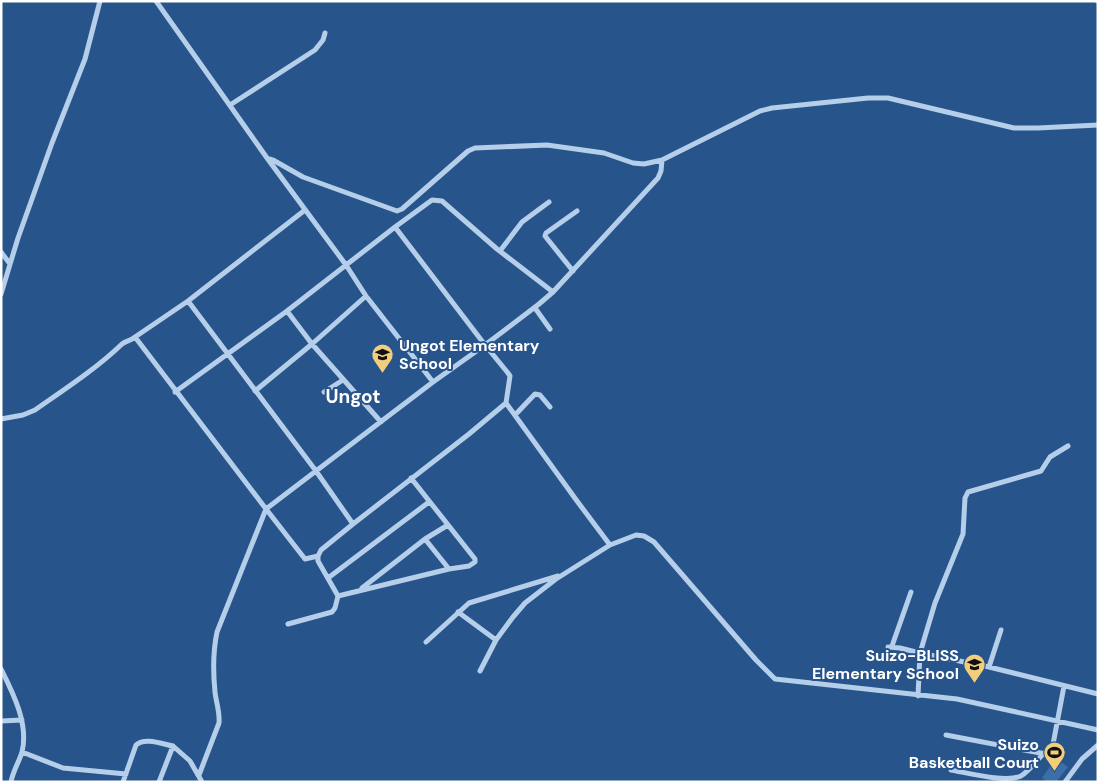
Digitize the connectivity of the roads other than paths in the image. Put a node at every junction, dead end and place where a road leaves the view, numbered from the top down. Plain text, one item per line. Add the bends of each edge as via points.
1 (100, 1) edge
2 (156, 1) edge
3 (325, 33) dead end
4 (230, 105) junction
5 (1098, 124) edge
6 (267, 158) junction
7 (662, 160) junction
8 (549, 202) dead end
9 (306, 210) junction
10 (576, 211) dead end
11 (395, 227) junction
12 (500, 251) junction
13 (1, 252) edge
14 (10, 264) junction
15 (346, 265) junction
16 (573, 271) junction
17 (553, 292) junction
18 (1, 294) edge
19 (366, 296) junction
20 (188, 301) junction
21 (535, 308) junction
22 (287, 311) junction
23 (550, 329) dead end
24 (135, 336) junction
25 (312, 344) junction
26 (485, 345) junction
27 (227, 354) junction
28 (343, 380) junction
29 (433, 382) junction
30 (175, 392) junction
31 (255, 392) junction
32 (324, 392) dead end
33 (506, 403) junction
34 (550, 407) dead end
35 (515, 415) junction
36 (1, 418) edge
37 (381, 422) junction
38 (1068, 446) dead end
39 (316, 471) junction
40 (412, 478) junction
41 (429, 502) junction
42 (266, 509) junction
43 (353, 524) junction
44 (448, 525) junction
45 (425, 540) junction
46 (610, 545) junction
47 (318, 556) junction
48 (449, 569) junction
49 (563, 574) junction
50 (328, 578) junction
51 (533, 582) junction
52 (359, 590) junction
53 (538, 592) junction
54 (911, 592) dead end
55 (338, 596) junction
56 (458, 612) junction
57 (288, 624) dead end
58 (1001, 630) dead end
59 (496, 640) junction
60 (426, 642) dead end
61 (920, 653) junction
62 (988, 667) junction
63 (1, 669) edge
64 (480, 671) dead end
65 (1064, 686) junction
66 (1098, 694) edge
67 (918, 696) junction
68 (22, 720) junction
69 (1058, 720) junction
70 (1, 721) edge
71 (1098, 730) edge
72 (946, 735) dead end
73 (1098, 745) edge
74 (173, 746) junction
75 (22, 752) junction
76 (1044, 753) junction
77 (951, 770) dead end
78 (126, 774) junction
79 (199, 775) junction
80 (11, 782) edge
81 (123, 782) edge
82 (159, 782) edge
83 (202, 782) edge
84 (1065, 782) edge

1 - 14 street via 85,59
2 - 4 street
3 - 4 street via 315,50
4 - 6 street
5 - 7 street via 1014,128 888,98 868,98 760,111
6 - 7 street via 303,177 397,211 475,148 547,145 604,153 637,164
6 - 9 street
7 - 16 street via 658,178
8 - 12 street via 522,222
9 - 15 street
9 - 20 street
10 - 16 street via 545,236
11 - 12 street via 435,199 442,201
11 - 15 street
11 - 26 street
12 - 17 street
13 - 14 street
14 - 18 street
15 - 19 street
15 - 22 street
16 - 17 street
17 - 21 street
19 - 25 street
19 - 29 street
20 - 24 street
20 - 27 street
21 - 23 street
21 - 26 street
22 - 25 street
22 - 27 street
24 - 30 street
24 - 36 street via 35,410
25 - 28 street
25 - 31 street
26 - 29 street
26 - 33 street via 510,376
27 - 30 street
27 - 31 street
28 - 32 street
28 - 37 street
29 - 37 street
30 - 42 street
31 - 39 street
33 - 35 street
33 - 40 street
34 - 35 street via 540,395 535,394
35 - 46 street
37 - 39 street
38 - 61 street via 1050,457 1041,471 966,494 963,534 935,603
39 - 42 street
39 - 43 street
40 - 41 street
40 - 43 street
41 - 44 street
41 - 50 street
42 - 47 street via 305,559
42 - 79 street via 217,632 214,678 219,723
43 - 47 street
44 - 45 street
44 - 48 street via 475,559 474,564
45 - 48 street
45 - 52 street
46 - 49 street
46 - 67 street via 636,535 654,542 776,679
47 - 50 street
48 - 52 street
49 - 51 street
49 - 53 street
50 - 55 street
51 - 53 street
51 - 56 street via 469,603
52 - 55 street
53 - 59 street via 525,603
54 - 61 street via 890,646
55 - 57 street via 332,612
56 - 59 street
56 - 60 street
58 - 62 street
59 - 64 street
61 - 62 street
61 - 67 street
62 - 65 street
63 - 68 street
65 - 66 street
65 - 69 street
67 - 69 street via 972,702
68 - 70 street
68 - 75 street
69 - 71 street
69 - 76 street via 1051,755
72 - 76 street
73 - 84 street via 1082,759
74 - 78 street via 139,742
74 - 79 street via 190,761
74 - 82 street
75 - 78 street via 63,768
75 - 80 street
76 - 77 street via 1021,776 1013,779
78 - 81 street
79 - 83 street

